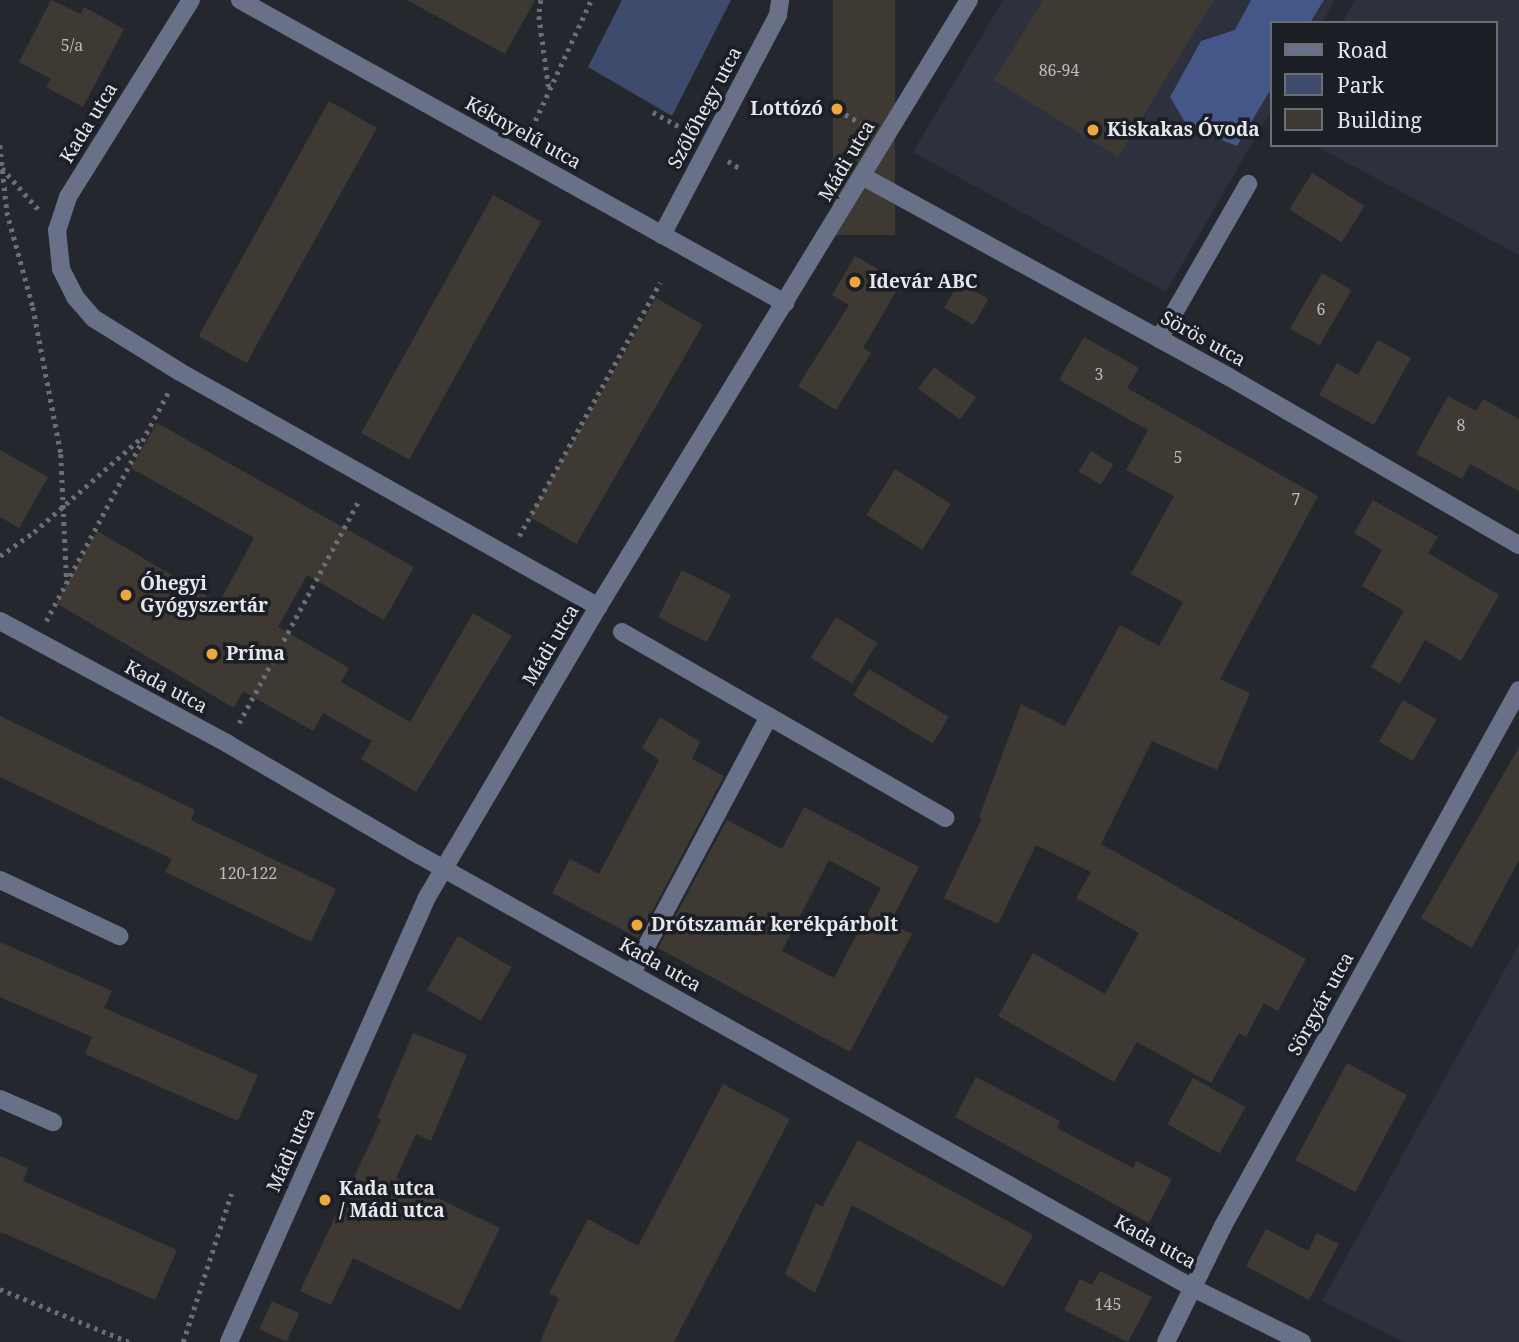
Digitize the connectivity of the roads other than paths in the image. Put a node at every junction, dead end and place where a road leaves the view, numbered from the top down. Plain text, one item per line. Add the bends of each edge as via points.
1 (191, 0) edge
2 (240, 0) edge
3 (780, 0) edge
4 (970, 0) edge
5 (862, 176) junction
6 (1248, 184) dead end
7 (662, 235) junction
8 (785, 303) junction
9 (1160, 339) junction
10 (1519, 545) edge
11 (598, 607) junction
12 (0, 621) edge
13 (622, 632) dead end
14 (1519, 690) edge
15 (769, 716) junction
16 (945, 818) dead end
17 (443, 869) junction
18 (0, 880) edge
19 (119, 936) dead end
20 (632, 973) junction
21 (0, 1099) edge
22 (53, 1122) dead end
23 (1191, 1286) junction
24 (229, 1342) edge
25 (1167, 1342) edge
26 (1302, 1342) edge

1 - 11 street, Kada utca via 68,197 57,230 61,270 75,297 93,318 180,373
2 - 7 street, Kéknyelű utca
3 - 7 street, Szőlőhegy utca via 778,15
4 - 5 street, Mádi utca
5 - 8 street, Mádi utca
5 - 9 street, Sörös utca
6 - 9 street
7 - 8 street, Kéknyelű utca
8 - 11 street, Mádi utca
9 - 10 street, Sörös utca
11 - 17 street, Mádi utca
12 - 17 street, Kada utca via 228,744
13 - 15 street
14 - 23 street, Sörgyár utca
15 - 16 street
15 - 20 street
17 - 20 street, Kada utca
17 - 24 street, Mádi utca
18 - 19 street
20 - 23 street, Kada utca
21 - 22 street
23 - 25 street, Sörgyár utca
23 - 26 street, Kada utca

